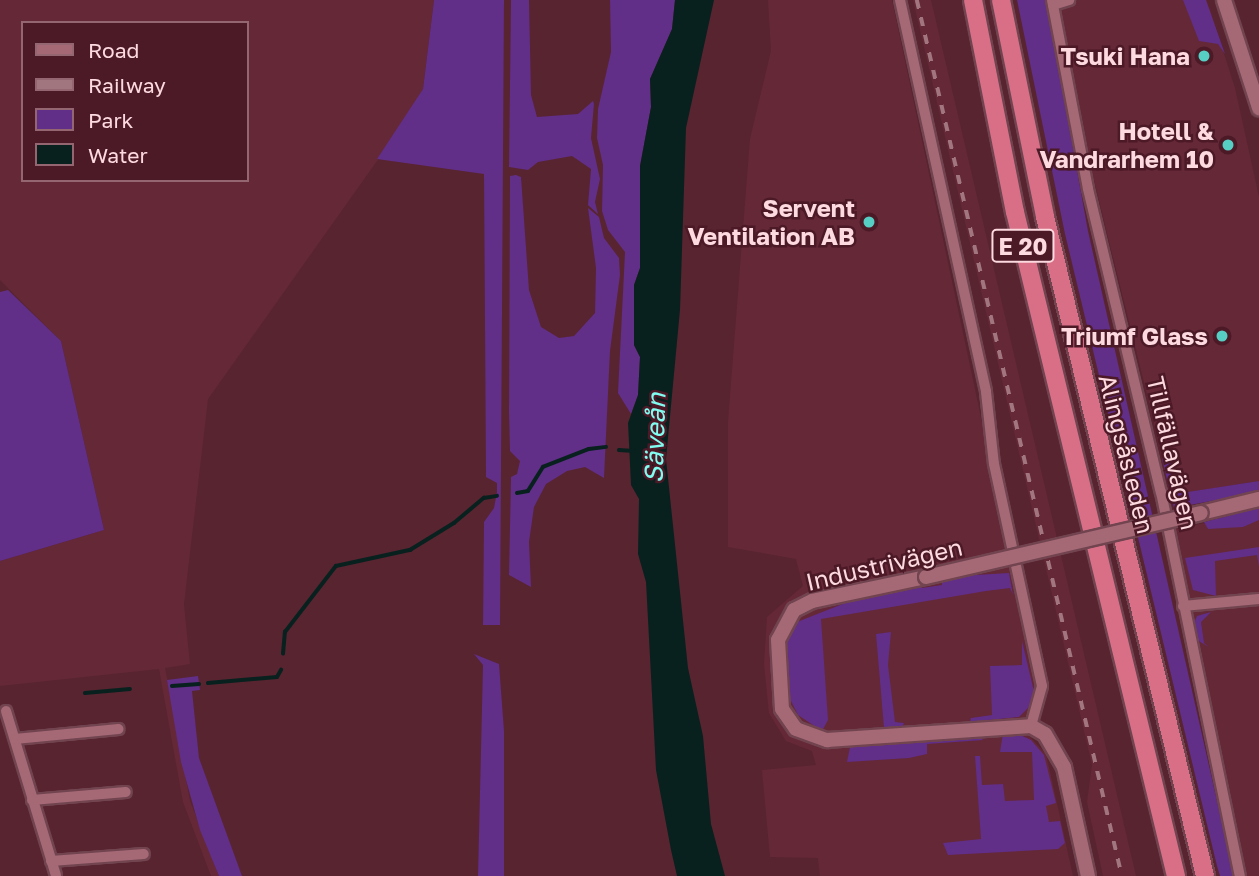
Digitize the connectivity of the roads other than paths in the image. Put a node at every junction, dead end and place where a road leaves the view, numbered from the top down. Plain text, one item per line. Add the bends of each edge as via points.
1 (900, 0) edge
2 (973, 0) edge
3 (1001, 0) edge
4 (1069, 0) edge
5 (1224, 0) edge
6 (1052, 2) edge
7 (1259, 108) edge
8 (1259, 499) edge
9 (1259, 598) edge
10 (1183, 606) junction
11 (6, 710) dead end
12 (1031, 726) junction
13 (119, 729) dead end
14 (15, 740) junction
15 (126, 792) dead end
16 (32, 800) junction
17 (144, 854) dead end
18 (51, 861) junction
19 (56, 876) edge
20 (1088, 876) edge
21 (1176, 876) edge
22 (1205, 876) edge
23 (1240, 876) edge

1 - 12 street via 986,392 994,464 1042,686
2 - 21 highway, E 20 via 1015,212
3 - 22 highway, Alingsåsleden / E 20 via 1045,217
4 - 6 street
5 - 7 street
6 - 10 street, Tillfällavägen via 1088,189
8 - 12 street, Industrivägen, bridge via 812,601 794,610 781,629 776,654 779,694 788,720 805,734 839,741
9 - 10 street
10 - 23 street, Tillfällavägen
11 - 14 street
12 - 20 street via 1056,747 1064,767
13 - 14 street
14 - 16 street
15 - 16 street
16 - 18 street
17 - 18 street
18 - 19 street

